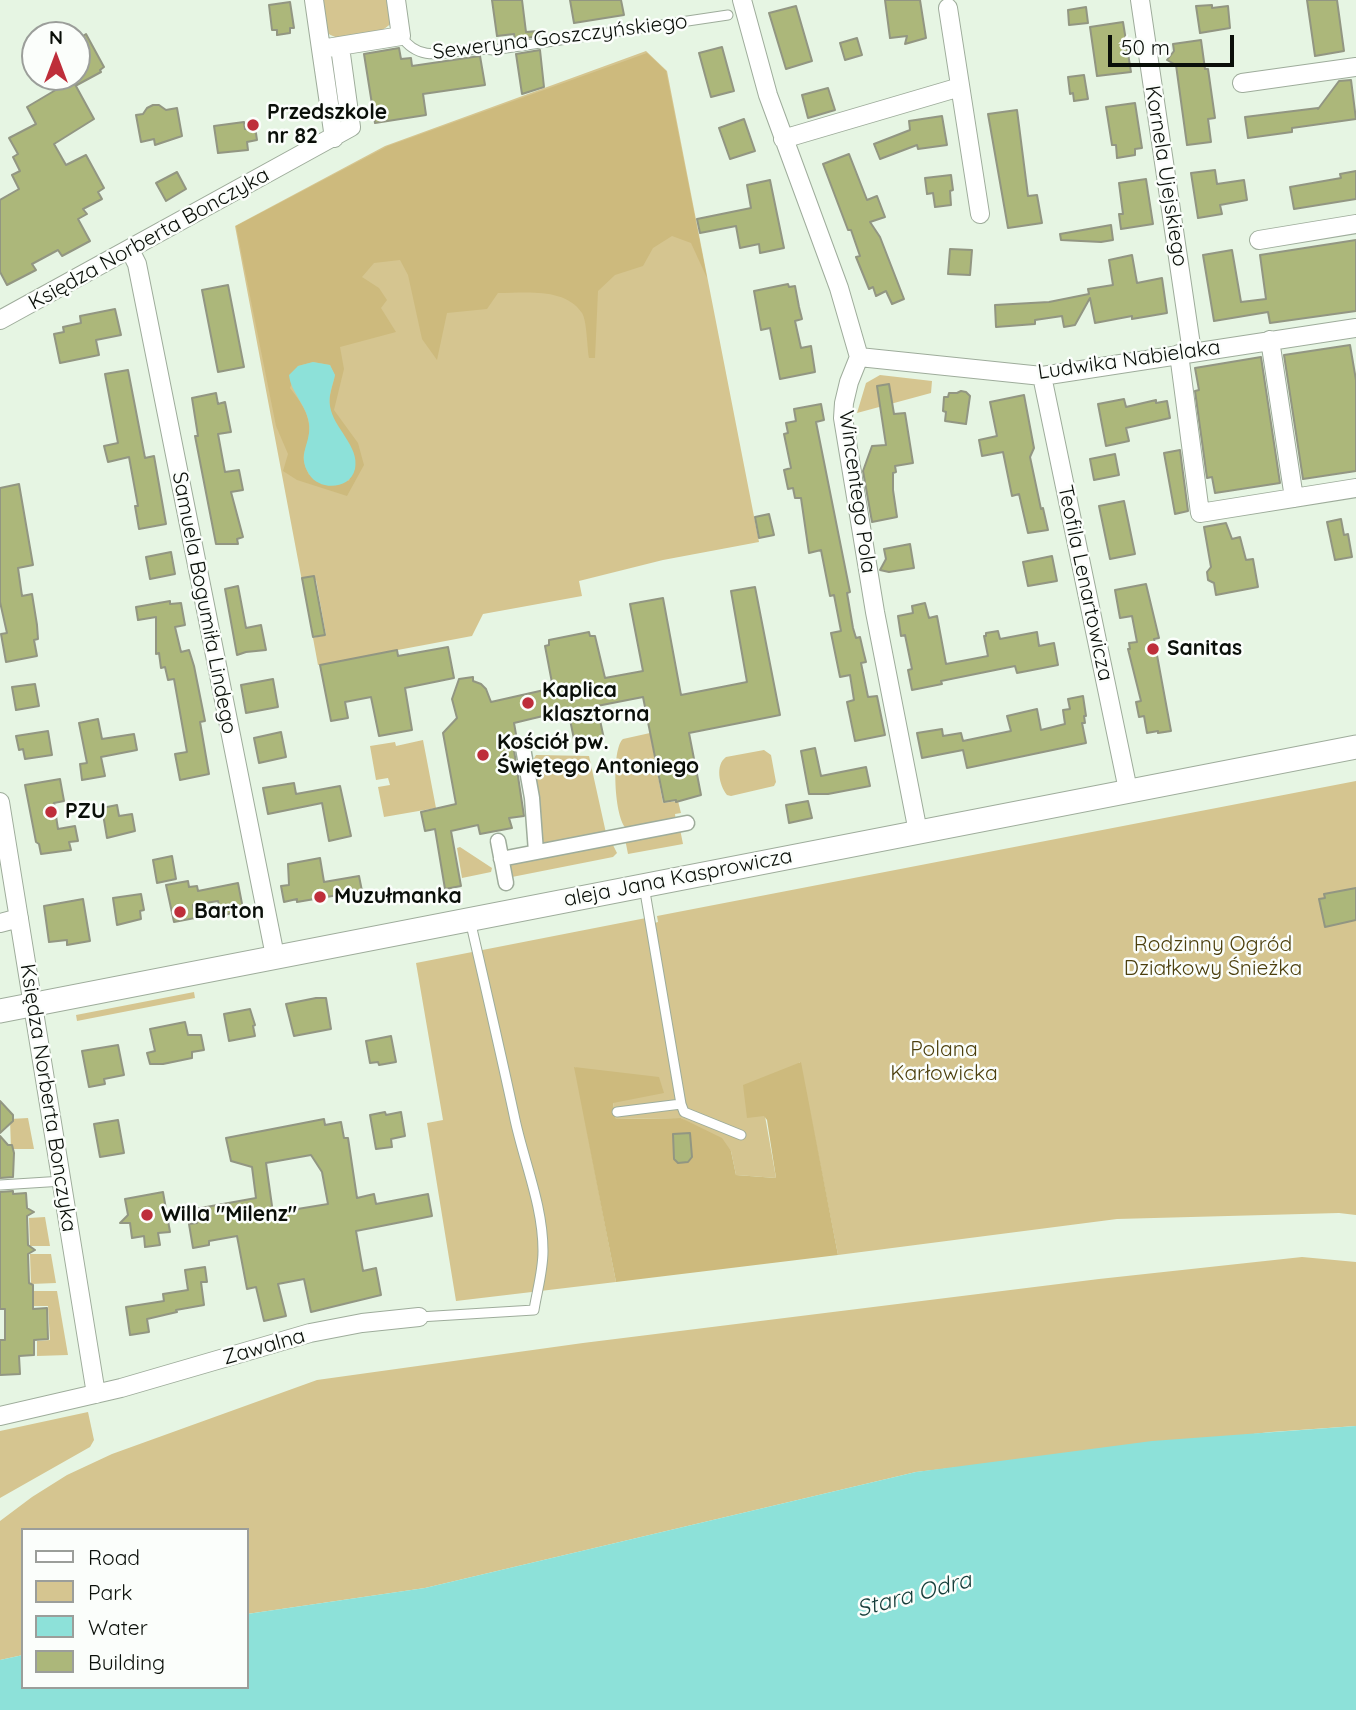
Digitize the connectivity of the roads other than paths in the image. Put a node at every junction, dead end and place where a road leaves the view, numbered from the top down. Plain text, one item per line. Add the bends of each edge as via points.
1 (314, 0) edge
2 (396, 0) edge
3 (741, 0) edge
4 (1140, 0) edge
5 (948, 8) dead end
6 (728, 15) dead end
7 (401, 36) junction
8 (340, 47) junction
9 (321, 49) junction
10 (1356, 68) edge
11 (1242, 83) dead end
12 (960, 86) junction
13 (334, 138) junction
14 (783, 139) junction
15 (980, 214) dead end
16 (1356, 224) edge
17 (1259, 240) dead end
18 (130, 250) junction
19 (0, 320) edge
20 (1356, 328) edge
21 (1270, 340) junction
22 (1186, 353) junction
23 (859, 357) junction
24 (1042, 376) junction
25 (1356, 488) edge
26 (1294, 498) junction
27 (1356, 747) edge
28 (523, 748) dead end
29 (1128, 790) junction
30 (0, 802) edge
31 (687, 823) dead end
32 (918, 832) junction
33 (498, 841) dead end
34 (536, 852) junction
35 (501, 859) junction
36 (506, 883) dead end
37 (644, 884) junction
38 (19, 918) junction
39 (470, 919) junction
40 (0, 923) edge
41 (275, 956) junction
42 (32, 1005) junction
43 (0, 1011) edge
44 (681, 1104) junction
45 (617, 1112) dead end
46 (741, 1135) dead end
47 (62, 1181) junction
48 (0, 1185) edge
49 (419, 1317) joint
50 (96, 1394) junction
51 (0, 1416) edge

1 - 9 street
2 - 7 street
3 - 14 street
4 - 22 street, Kornela Ujejskiego
5 - 12 street
6 - 7 lane, Seweryna Goszczyńskiego via 493,50 424,55 407,46
7 - 8 street
8 - 9 street
8 - 13 street via 351,127
9 - 13 street
10 - 11 street
12 - 14 street
12 - 15 street
13 - 18 street, Księdza Norberta Bonczyka
14 - 23 street via 839,288
16 - 17 street
18 - 19 street, Księdza Norberta Bonczyka
18 - 41 street, Samuela Bogumiła Lindego via 137,264
20 - 21 street, Ludwika Nabielaka
21 - 22 street, Ludwika Nabielaka
21 - 26 street
22 - 24 street, Ludwika Nabielaka
22 - 26 street, Kornela Ujejskiego via 1200,513
23 - 24 street, Ludwika Nabielaka
23 - 32 street, Wincentego Pola via 843,418
24 - 29 street, Teofila Lenartowicza
25 - 26 street
27 - 29 street, aleja Jana Kasprowicza
28 - 34 street
29 - 32 street, aleja Jana Kasprowicza
30 - 38 street, Księdza Norberta Bonczyka
31 - 34 street
32 - 37 street, aleja Jana Kasprowicza
33 - 35 street
34 - 35 street
35 - 36 street
37 - 39 street, aleja Jana Kasprowicza
37 - 44 lane
38 - 40 street
38 - 42 street, Księdza Norberta Bonczyka
39 - 41 street, aleja Jana Kasprowicza
39 - 49 lane, Zawalna via 538,1209 543,1251 534,1310
41 - 42 street, aleja Jana Kasprowicza
42 - 43 street, aleja Jana Kasprowicza
42 - 47 street, Księdza Norberta Bonczyka
44 - 45 lane
44 - 46 lane via 684,1112
47 - 48 lane
47 - 50 street, Księdza Norberta Bonczyka
49 - 50 street, Zawalna via 310,1333
50 - 51 street, Zawalna

